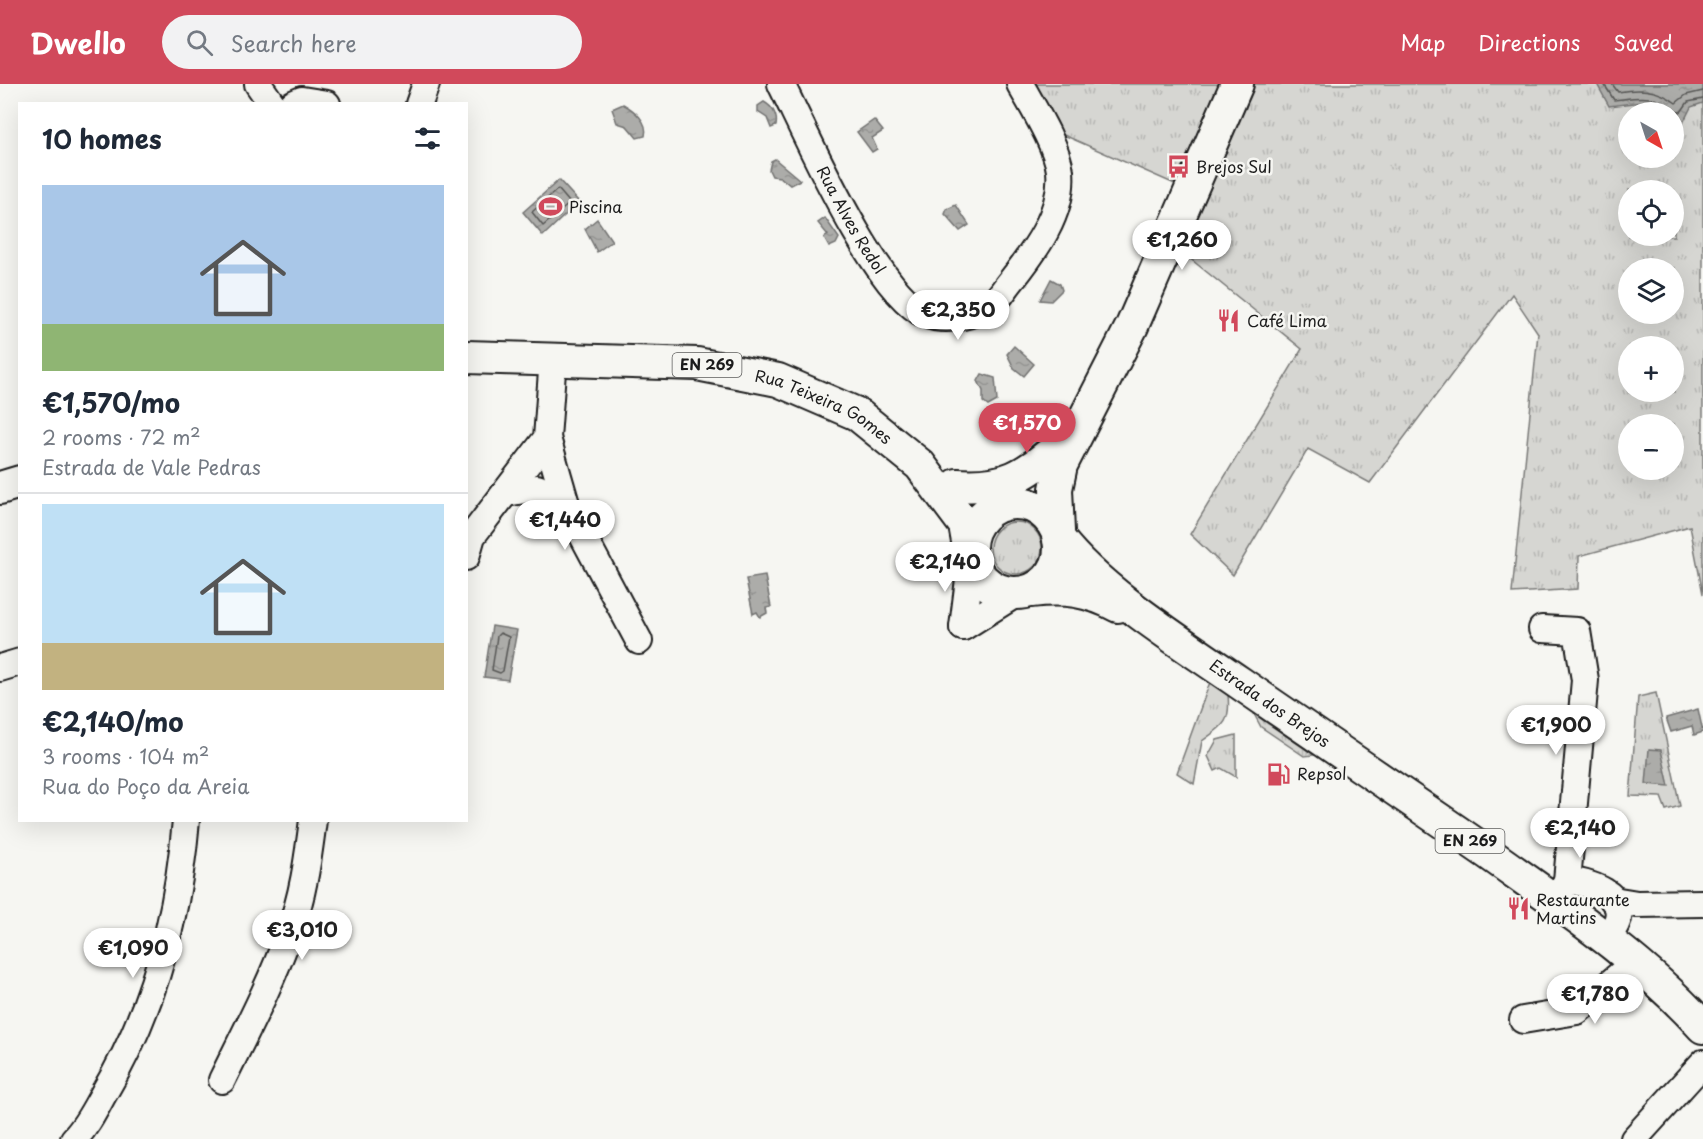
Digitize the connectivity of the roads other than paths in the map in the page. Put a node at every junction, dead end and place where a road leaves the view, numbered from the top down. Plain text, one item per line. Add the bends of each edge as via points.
1 (258, 84) edge
2 (426, 84) edge
3 (781, 84) edge
4 (1020, 84) edge
5 (1237, 84) edge
6 (271, 102) edge
7 (298, 102) edge
8 (314, 102) edge
9 (420, 102) edge
10 (468, 357) edge
11 (553, 358) junction
12 (1076, 433) junction
13 (547, 438) junction
14 (920, 465) junction
15 (18, 483) edge
16 (957, 485) junction
17 (0, 488) edge
18 (506, 493) junction
19 (566, 504) junction
20 (1004, 505) junction
21 (1059, 535) junction
22 (468, 550) edge
23 (970, 558) junction
24 (1022, 593) junction
25 (1542, 629) dead end
26 (639, 641) dead end
27 (1178, 641) junction
28 (18, 663) edge
29 (0, 668) edge
30 (186, 822) edge
31 (313, 822) edge
32 (1561, 891) junction
33 (1613, 900) junction
34 (1703, 903) edge
35 (1605, 940) junction
36 (1634, 963) junction
37 (1523, 1020) dead end
38 (1703, 1027) edge
39 (1703, 1063) edge
40 (222, 1080) dead end
41 (74, 1139) edge
42 (1634, 1139) edge

1 - 6 street
2 - 9 street
3 - 4 street, Rua Alves Redol via 846,214 898,292 925,314 959,319 994,302 1039,246 1055,209 1060,171 1042,124
5 - 12 main road via 1131,326
7 - 8 street
10 - 11 main road, Rua Teixeira Gomes / EN 269
11 - 13 street
11 - 14 main road, Rua Teixeira Gomes / EN 269 via 697,364 778,380 856,414
12 - 16 main road via 1013,480 993,486
12 - 20 main road via 1056,460
12 - 21 main road via 1061,465 1056,489
13 - 18 street
13 - 19 street
14 - 16 main road, Rua Teixeira Gomes / EN 269
14 - 23 main road, Rua Teixeira Gomes / EN 269 via 965,525
15 - 17 main road
16 - 20 main road, Rua Teixeira Gomes / EN 269
18 - 19 street via 537,488
18 - 22 street via 472,536
19 - 26 street
20 - 21 main road, EN 269 via 1033,506 1046,514
20 - 23 main road via 977,523 970,537
21 - 24 main road via 1061,550 1055,570 1046,582
21 - 27 main road, Estrada dos Brejos / EN 269 via 1074,558
23 - 24 main road, EN 269 via 983,581 993,589
23 - 24 street via 963,627
24 - 27 main road, Estrada dos Brejos / EN 269 via 1067,588 1101,597
25 - 32 street via 1577,631 1585,680
27 - 32 main road, Estrada dos Brejos / EN 269
28 - 29 street
30 - 41 street via 179,876 159,969 115,1075
31 - 40 street via 305,877 290,932
32 - 33 street via 1599,887
32 - 35 main road, Estrada dos Brejos / EN 269
33 - 34 street via 1637,904
33 - 35 street via 1617,922
35 - 36 main road, Estrada dos Brejos / EN 269
36 - 37 street via 1577,1011
36 - 38 main road, Estrada dos Brejos / EN 269
39 - 42 street

